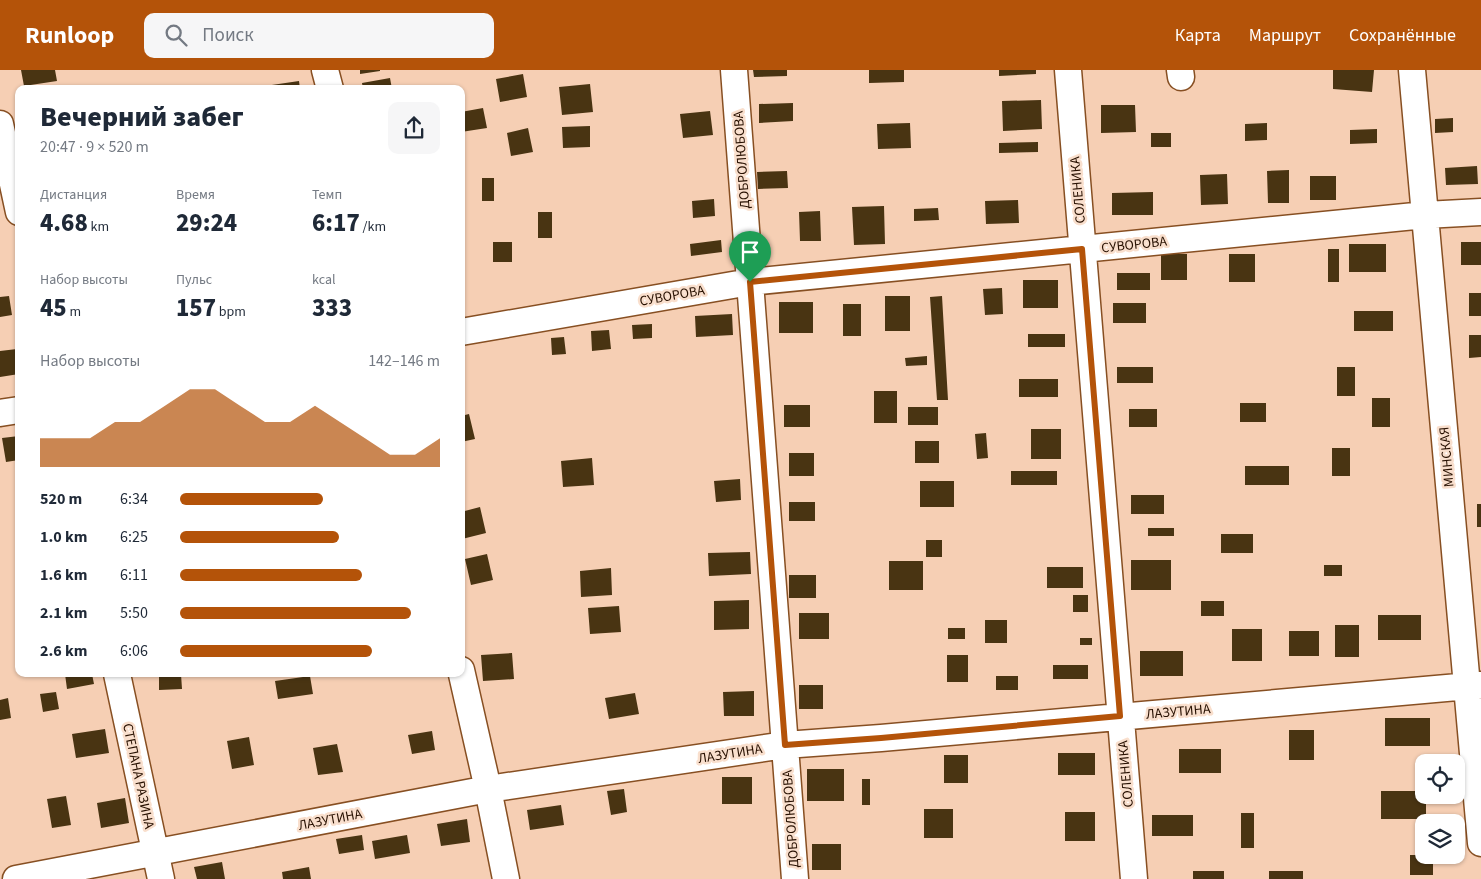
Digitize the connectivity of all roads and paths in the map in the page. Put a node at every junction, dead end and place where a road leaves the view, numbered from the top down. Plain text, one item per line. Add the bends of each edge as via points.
1 (325, 70) edge
2 (734, 70) edge
3 (1068, 70) edge
4 (1412, 70) edge
5 (329, 85) edge
6 (0, 124) edge
7 (15, 193) edge
8 (1481, 212) edge
9 (1425, 215) junction
10 (1082, 249) junction
11 (750, 282) junction
12 (465, 331) edge
13 (15, 411) edge
14 (0, 413) edge
15 (118, 677) edge
16 (463, 677) edge
17 (1474, 685) edge
18 (1120, 716) junction
19 (785, 745) junction
20 (488, 789) junction
21 (1481, 843) edge
22 (155, 852) junction
23 (16, 879) edge
24 (161, 879) edge
25 (506, 879) edge
26 (795, 879) edge
27 (1134, 879) edge

1 - 5 street
2 - 11 street, ДОБРОЛЮБОВА
3 - 10 street, СОЛЕНИКА
4 - 9 street, МИНСКАЯ
6 - 7 street
8 - 9 street, СУВОРОВА
9 - 10 street, СУВОРОВА
9 - 17 street, МИНСКАЯ
10 - 11 street, СУВОРОВА
10 - 18 street, СОЛЕНИКА
11 - 12 street, СУВОРОВА
11 - 19 street, ДОБРОЛЮБОВА
13 - 14 street
15 - 22 street, СТЕПАНА РАЗИНА
16 - 20 street
17 - 18 street, ЛАЗУТИНА
17 - 21 street, МИНСКАЯ
18 - 19 street, ЛАЗУТИНА
18 - 27 street, СОЛЕНИКА
19 - 20 street, ЛАЗУТИНА
19 - 26 street, ДОБРОЛЮБОВА
20 - 22 street, ЛАЗУТИНА
20 - 25 street
22 - 23 street, ЛАЗУТИНА
22 - 24 street, СТЕПАНА РАЗИНА

